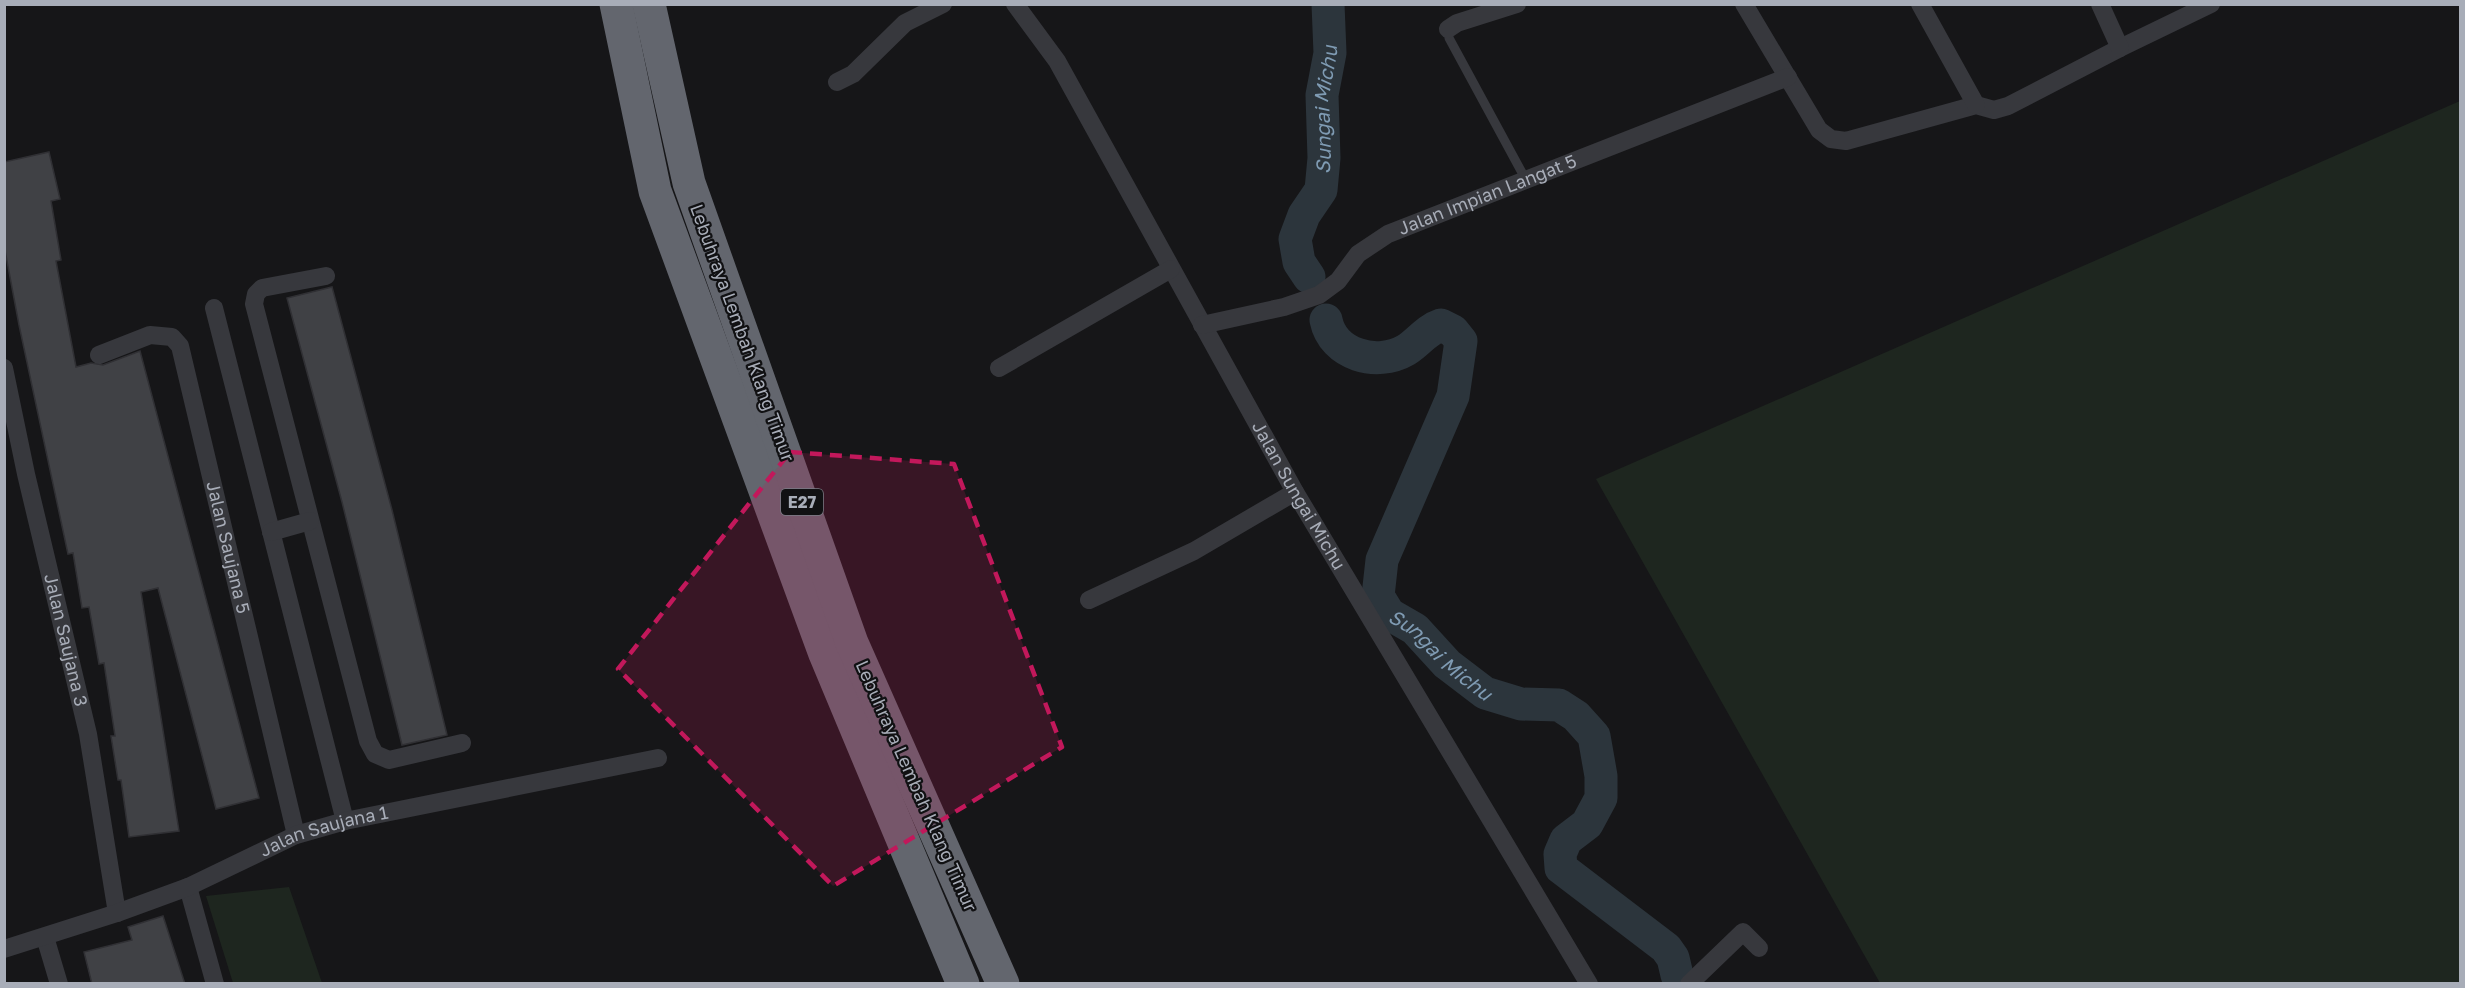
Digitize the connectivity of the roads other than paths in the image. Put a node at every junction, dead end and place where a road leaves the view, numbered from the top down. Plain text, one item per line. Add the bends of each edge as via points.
1 (616, 4) edge
2 (649, 4) edge
3 (943, 4) edge
4 (1015, 4) edge
5 (1744, 4) edge
6 (1920, 4) edge
7 (2100, 4) edge
8 (2211, 4) edge
9 (1516, 5) edge
10 (1448, 29) joint
11 (2120, 48) junction
12 (1788, 78) junction
13 (837, 82) dead end
14 (1976, 105) junction
15 (1526, 180) junction
16 (1171, 269) junction
17 (326, 276) dead end
18 (214, 308) dead end
19 (1202, 325) junction
20 (99, 355) dead end
21 (4, 368) edge
22 (999, 368) dead end
23 (1295, 492) junction
24 (310, 521) junction
25 (272, 532) junction
26 (1089, 600) dead end
27 (462, 743) dead end
28 (658, 758) dead end
29 (345, 821) junction
30 (296, 835) junction
31 (188, 887) junction
32 (117, 913) junction
33 (45, 937) junction
34 (1759, 948) dead end
35 (4, 949) edge
36 (59, 984) edge
37 (215, 984) edge
38 (963, 984) edge
39 (1003, 984) edge
40 (1589, 984) edge
41 (1689, 984) edge

1 - 38 highway, Lebuhraya Lembah Klang Timur / E27 via 656,191 825,654
2 - 39 highway, Lebuhraya Lembah Klang Timur / E27 via 689,183 852,643
3 - 13 street via 905,23 854,74
4 - 16 street, Jalan Sungai Michu via 1057,61
5 - 12 street
6 - 14 street
7 - 11 street
8 - 11 street
9 - 10 street
10 - 15 lane via 1449,38
11 - 14 street via 2008,106 1994,110
12 - 14 street via 1819,130 1831,139 1846,141
12 - 15 street, Jalan Impian Langat 5
15 - 19 street, Jalan Impian Langat 5 via 1388,234 1358,254 1338,281 1319,295
16 - 19 street, Jalan Sungai Michu
16 - 22 street
17 - 24 street via 262,288 254,304
18 - 25 street
19 - 23 street, Jalan Sungai Michu
20 - 30 street, Jalan Saujana 5 via 150,335 172,337 180,345
21 - 32 street, Jalan Saujana 3 via 88,734
23 - 26 street via 1194,551
23 - 40 street, Jalan Sungai Michu
24 - 25 street
24 - 27 street via 368,741 375,754 389,760
25 - 29 street
28 - 29 street, Jalan Saujana 1
29 - 30 street, Jalan Saujana 1
30 - 31 street, Jalan Saujana 1
31 - 32 street, Jalan Saujana 1
31 - 37 street
32 - 33 street, Jalan Saujana 1
33 - 35 street, Jalan Saujana 1
33 - 36 street
34 - 41 street via 1743,932

